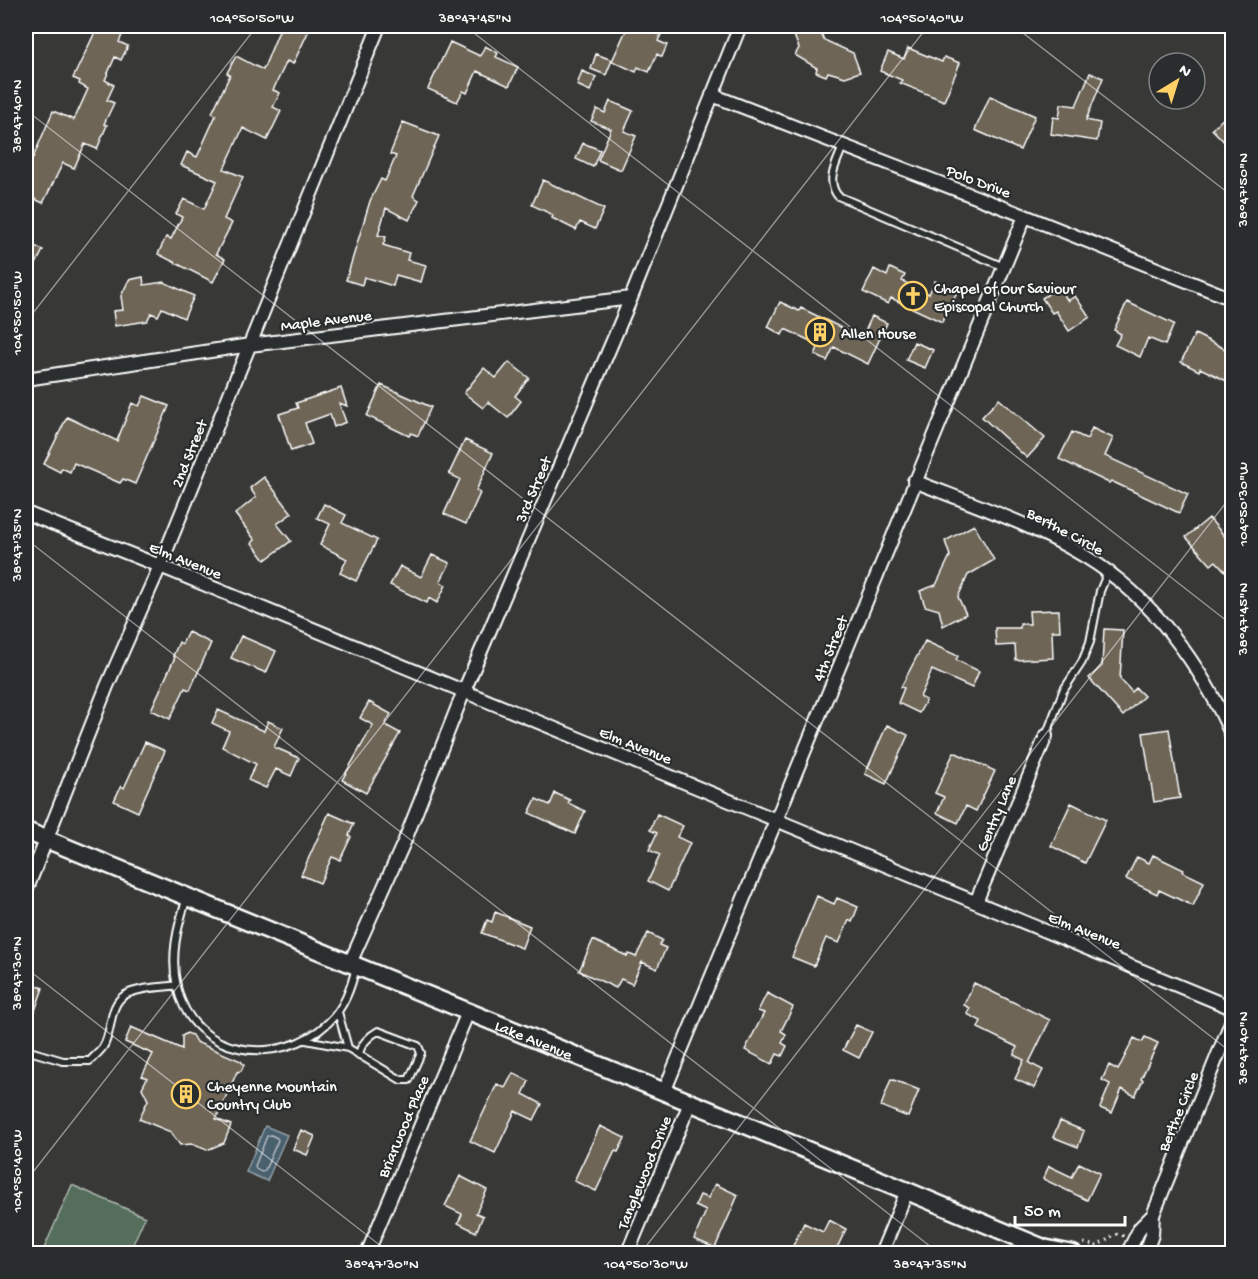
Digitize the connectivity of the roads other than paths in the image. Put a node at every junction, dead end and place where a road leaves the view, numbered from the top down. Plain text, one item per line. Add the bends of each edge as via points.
1 (379, 26) edge
2 (740, 26) edge
3 (712, 95) junction
4 (843, 146) junction
5 (1025, 216) junction
6 (1004, 267) junction
7 (631, 298) junction
8 (1233, 299) edge
9 (250, 345) junction
10 (26, 379) edge
11 (914, 481) junction
12 (26, 513) edge
13 (160, 566) junction
14 (1108, 572) junction
15 (464, 692) junction
16 (1046, 736) joint
17 (1233, 736) edge
18 (776, 820) junction
19 (26, 831) edge
20 (46, 840) junction
21 (26, 891) edge
22 (187, 897) junction
23 (976, 902) junction
24 (353, 964) junction
25 (177, 985) junction
26 (1233, 1008) edge
27 (338, 1012) junction
28 (468, 1012) junction
29 (1233, 1020) edge
30 (305, 1040) junction
31 (348, 1048) junction
32 (26, 1050) edge
33 (359, 1055) junction
34 (664, 1092) junction
35 (690, 1103) junction
36 (907, 1191) junction
37 (1153, 1215) junction
38 (1074, 1247) edge
39 (1047, 1251) edge
40 (368, 1254) edge
41 (627, 1254) edge
42 (881, 1254) edge
43 (1127, 1254) edge
44 (1145, 1254) edge

1 - 9 street, 2nd Street
2 - 3 street, 3rd Street
3 - 4 street, Polo Drive
3 - 7 street, 3rd Street
4 - 5 street, Polo Drive
4 - 6 lane via 830,182 838,196
5 - 6 street, 4th Street
5 - 8 street, Polo Drive
6 - 11 street, 4th Street
7 - 9 street, Maple Avenue
7 - 15 street, 3rd Street
9 - 10 street, Maple Avenue
9 - 13 street, 2nd Street
11 - 14 street, Berthe Circle via 1060,542
11 - 18 street, 4th Street
12 - 13 street, Elm Avenue
13 - 15 street, Elm Avenue
13 - 20 street, 2nd Street
14 - 16 lane via 1100,591 1090,642 1063,691
14 - 17 street, Berthe Circle via 1138,598 1182,647
15 - 18 street, Elm Avenue
15 - 24 street, 3rd Street
16 - 23 street, Gentry Lane
18 - 23 street, Elm Avenue
18 - 34 street, 4th Street
19 - 20 main road, Lake Avenue
20 - 21 street, 2nd Street
20 - 22 main road, Lake Avenue
22 - 24 main road, Lake Avenue
22 - 25 lane via 174,954
23 - 26 street, Elm Avenue
24 - 27 lane via 351,988
24 - 28 main road, Lake Avenue
25 - 30 lane via 191,1017 223,1043 259,1052
25 - 32 lane via 125,995 117,1003 103,1048 90,1060 63,1061
27 - 30 lane
27 - 31 lane
28 - 34 main road, Lake Avenue
28 - 40 street, Briarwood Place
29 - 37 street, Berthe Circle
30 - 31 lane
31 - 33 lane
33 - 33 lane via 401,1080 409,1080 421,1053 418,1046 378,1031 370,1035
34 - 35 main road, Lake Avenue
35 - 36 main road, Lake Avenue
35 - 41 street, Tanglewood Drive
36 - 39 main road, Lake Avenue
36 - 42 street
37 - 43 street, Berthe Circle via 1140,1228
37 - 44 street, Berthe Circle via 1152,1235
38 - 39 main road, Lake Avenue

